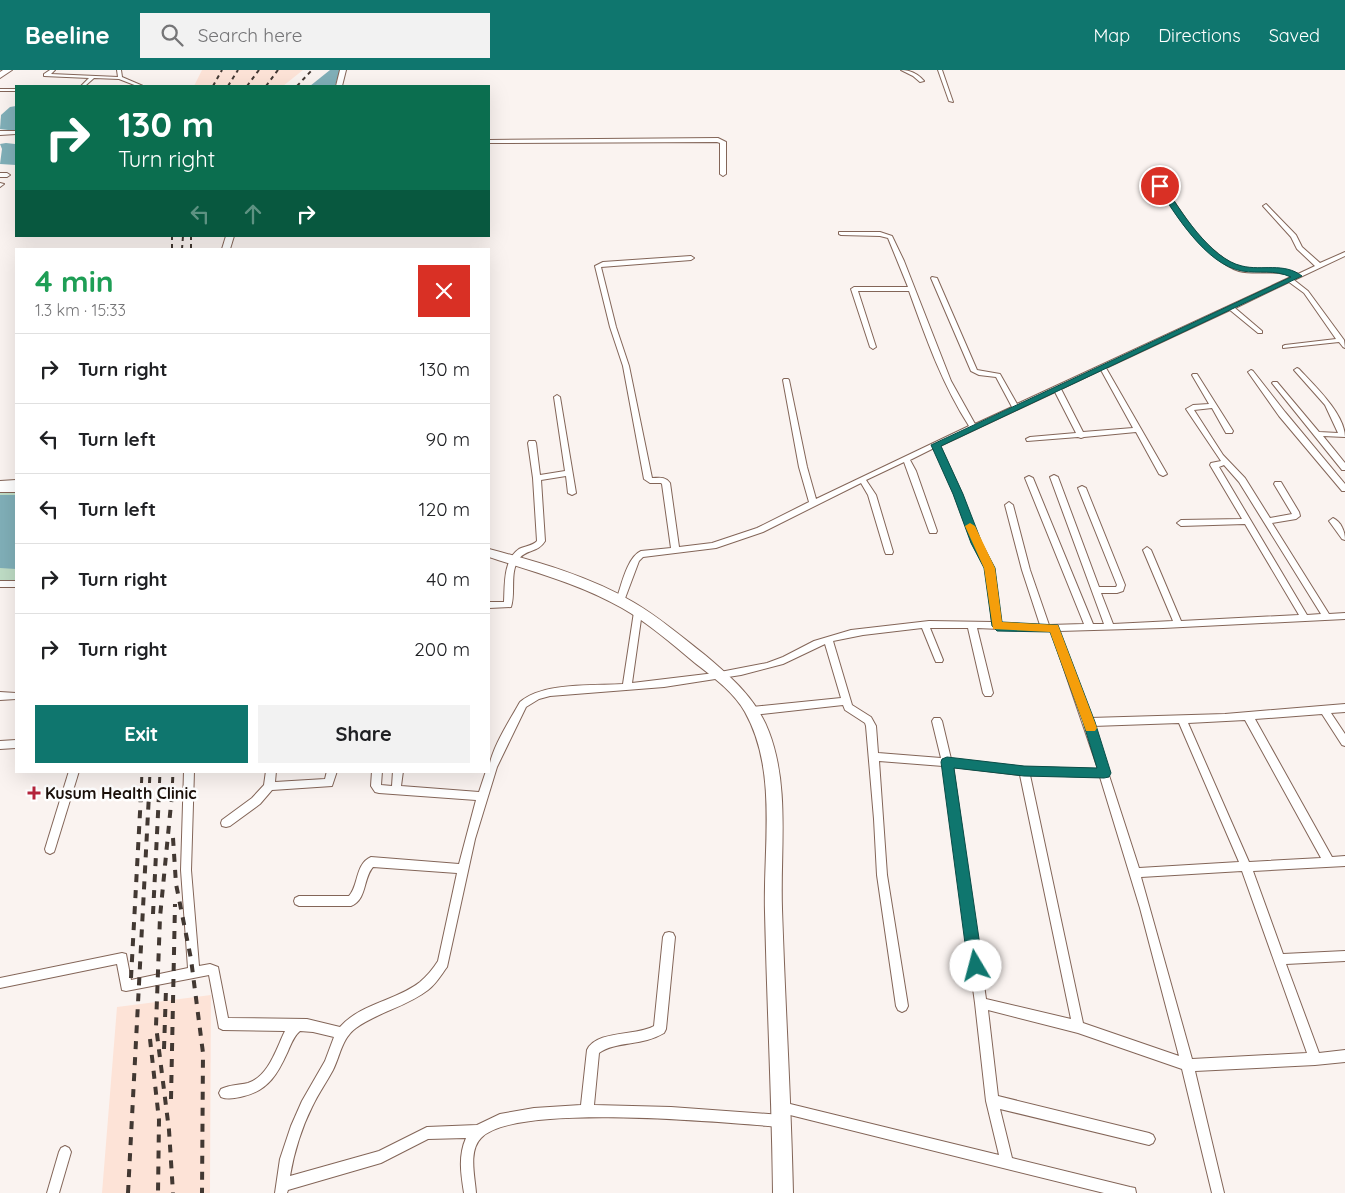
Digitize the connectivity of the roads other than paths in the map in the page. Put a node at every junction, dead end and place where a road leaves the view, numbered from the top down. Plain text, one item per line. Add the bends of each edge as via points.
1 (8, 70) edge
2 (53, 70) edge
3 (75, 70) edge
4 (106, 70) edge
5 (119, 70) edge
6 (343, 70) edge
7 (903, 70) edge
8 (940, 70) edge
9 (70, 75) junction
10 (0, 76) edge
11 (94, 76) junction
12 (100, 76) junction
13 (120, 78) junction
14 (922, 81) dead end
15 (84, 85) edge
16 (138, 85) edge
17 (339, 85) edge
18 (0, 90) edge
19 (15, 90) edge
20 (951, 101) dead end
21 (2, 133) edge
22 (15, 133) edge
23 (0, 138) edge
24 (490, 142) edge
25 (723, 174) dead end
26 (7, 175) dead end
27 (0, 176) edge
28 (1160, 186) dead end
29 (1266, 206) dead end
30 (841, 233) dead end
31 (1345, 254) edge
32 (691, 258) dead end
33 (1319, 266) junction
34 (1298, 276) junction
35 (934, 278) dead end
36 (1290, 280) junction
37 (911, 289) junction
38 (1230, 307) junction
39 (1260, 332) dead end
40 (1343, 343) edge
41 (873, 346) dead end
42 (1285, 347) dead end
43 (1103, 368) junction
44 (1297, 370) dead end
45 (1250, 372) dead end
46 (1195, 375) dead end
47 (786, 380) dead end
48 (1275, 383) dead end
49 (1057, 389) junction
50 (557, 397) dead end
51 (1214, 406) junction
52 (1016, 408) junction
53 (974, 428) junction
54 (1138, 430) junction
55 (1229, 431) dead end
56 (1316, 434) junction
57 (1344, 435) edge
58 (1081, 436) junction
59 (1030, 439) dead end
60 (532, 442) dead end
61 (936, 445) junction
62 (906, 459) junction
63 (1225, 463) junction
64 (1345, 468) edge
65 (569, 473) junction
66 (1163, 474) dead end
67 (537, 478) junction
68 (1029, 478) dead end
69 (1054, 478) dead end
70 (862, 479) junction
71 (0, 484) edge
72 (15, 484) edge
73 (1278, 484) dead end
74 (1082, 488) dead end
75 (0, 490) edge
76 (15, 490) edge
77 (1345, 490) edge
78 (572, 493) dead end
79 (813, 504) junction
80 (1009, 505) dead end
81 (1248, 521) junction
82 (1267, 521) junction
83 (1332, 521) dead end
84 (1181, 523) dead end
85 (933, 532) dead end
86 (1345, 537) edge
87 (675, 550) junction
88 (1148, 550) dead end
89 (889, 552) dead end
90 (490, 553) edge
91 (512, 561) junction
92 (0, 584) edge
93 (15, 584) edge
94 (1096, 590) junction
95 (620, 601) junction
96 (490, 604) edge
97 (638, 612) junction
98 (1345, 616) edge
99 (1326, 617) junction
100 (1305, 618) junction
101 (1178, 623) junction
102 (925, 625) junction
103 (1109, 625) junction
104 (972, 626) junction
105 (997, 626) junction
106 (1089, 626) junction
107 (1049, 628) junction
108 (828, 640) junction
109 (939, 660) dead end
110 (722, 676) junction
111 (627, 687) junction
112 (988, 693) dead end
113 (0, 696) edge
114 (15, 696) edge
115 (845, 701) junction
116 (1345, 708) edge
117 (1324, 709) junction
118 (752, 711) junction
119 (1248, 716) junction
120 (1182, 719) junction
121 (937, 721) dead end
122 (1089, 722) junction
123 (1345, 742) edge
124 (15, 744) edge
125 (0, 745) edge
126 (873, 757) junction
127 (947, 762) junction
128 (1024, 771) junction
129 (73, 773) edge
130 (189, 773) edge
131 (271, 773) edge
132 (332, 773) edge
133 (377, 773) edge
134 (398, 773) edge
135 (490, 773) edge
136 (490, 773) edge
137 (1104, 773) junction
138 (269, 786) junction
139 (396, 791) junction
140 (482, 796) junction
141 (226, 822) dead end
142 (50, 849) dead end
143 (1345, 861) edge
144 (1328, 862) junction
145 (1246, 867) junction
146 (463, 869) junction
147 (1134, 873) junction
148 (298, 901) dead end
149 (669, 936) dead end
150 (1345, 956) edge
151 (1280, 959) junction
152 (194, 972) junction
153 (0, 984) edge
154 (981, 1003) junction
155 (902, 1006) dead end
156 (297, 1026) junction
157 (1078, 1027) junction
158 (343, 1033) junction
159 (1345, 1056) edge
160 (1315, 1059) junction
161 (1188, 1065) junction
162 (225, 1093) dead end
163 (992, 1101) junction
164 (588, 1110) junction
165 (783, 1114) junction
166 (479, 1131) junction
167 (1149, 1139) dead end
168 (65, 1152) dead end
169 (1008, 1163) junction
170 (282, 1189) edge
171 (53, 1193) edge
172 (470, 1193) edge
173 (783, 1193) edge
174 (1130, 1193) edge
175 (1218, 1193) edge

1 - 10 highway
2 - 9 street via 46,75
3 - 9 street
4 - 12 street
5 - 13 street
6 - 17 street
7 - 14 street
8 - 20 street
9 - 11 street
11 - 12 street
11 - 15 street
12 - 13 street
13 - 16 street
18 - 19 street
21 - 22 street
21 - 23 street
24 - 25 street via 718,140 723,142
26 - 27 street
28 - 34 street via 1188,228 1231,265 1243,269 1280,269
29 - 33 street via 1294,236 1299,248
30 - 37 street via 888,236
31 - 33 street
32 - 87 street via 598,266 626,366 648,479 650,482 666,482
33 - 34 street
34 - 36 street
35 - 52 street via 974,371 998,375
36 - 38 street
36 - 40 street via 1302,287
37 - 41 street via 854,289
37 - 53 street via 943,376
38 - 39 street
38 - 43 street
40 - 42 street
43 - 49 street
43 - 54 street
44 - 57 street via 1328,404
45 - 77 street
46 - 51 street
47 - 79 street
48 - 56 street
49 - 52 street
49 - 58 street
50 - 65 street
51 - 55 street
51 - 63 street via 1190,409
52 - 53 street
53 - 61 street
54 - 58 street
54 - 66 street
56 - 57 street
56 - 64 street
58 - 59 street
60 - 67 street
61 - 62 street
61 - 105 street via 976,543 990,568
62 - 70 street
62 - 85 street
63 - 81 street via 1214,466
63 - 82 street via 1242,480
65 - 67 street
65 - 78 street
67 - 91 street via 541,542 537,547 520,552
68 - 106 street
69 - 94 street
70 - 79 street
70 - 89 street via 872,495
71 - 72 main road
73 - 82 street via 1296,516
74 - 94 street via 1121,585 1118,590
75 - 76 street
79 - 87 street via 730,542
80 - 107 street via 1026,570
81 - 84 street
81 - 100 street
82 - 99 street
83 - 86 street
87 - 95 street via 646,552 638,556
88 - 101 street
90 - 91 main road
91 - 95 main road via 588,586
91 - 96 street via 508,605
92 - 93 street
94 - 103 street
95 - 97 main road
97 - 110 main road
97 - 111 street
98 - 99 street
99 - 100 street
100 - 101 street
101 - 103 street
102 - 104 street
102 - 108 street
102 - 109 street
103 - 106 street
104 - 105 street
104 - 112 street
105 - 107 street
106 - 107 street
107 - 122 street
108 - 110 street via 770,666
108 - 115 street
110 - 111 street
110 - 118 main road
111 - 135 street via 561,691 530,698 523,705
113 - 114 street
115 - 118 street
115 - 126 street via 850,710 870,722
116 - 117 street
117 - 119 street
117 - 123 street
118 - 165 main road via 764,740 770,772
119 - 120 street
119 - 144 street
120 - 122 street
120 - 145 street
121 - 127 street
122 - 137 street
124 - 125 street
126 - 127 street
126 - 155 street via 882,875
127 - 128 street
127 - 154 street
128 - 137 street
128 - 157 street
129 - 142 street
130 - 152 street via 186,870
131 - 138 street
132 - 138 street via 329,783
133 - 139 street via 377,789
134 - 139 street
136 - 140 street
137 - 147 street
138 - 141 street via 256,801
139 - 140 street
140 - 146 street
143 - 144 street
144 - 145 street
145 - 147 street
145 - 151 street
146 - 148 street via 369,863 351,901
146 - 158 street via 443,963 436,976 412,995 366,1015
147 - 161 street
149 - 164 street via 660,1028 601,1045 594,1050
150 - 151 street
151 - 160 street
152 - 153 street via 126,986 122,958
152 - 156 street via 214,971 223,1024
154 - 157 street
154 - 163 street
156 - 158 street
156 - 162 street via 291,1031 275,1068 265,1080
157 - 161 street
158 - 170 street via 306,1105 289,1150
159 - 160 street
160 - 161 street
161 - 175 street
163 - 167 street
163 - 169 street
164 - 165 street
164 - 166 street via 523,1116 497,1122
165 - 169 street
165 - 173 main road
166 - 170 street via 427,1134 381,1157
166 - 172 street via 472,1138 468,1157
168 - 171 street
169 - 174 street

